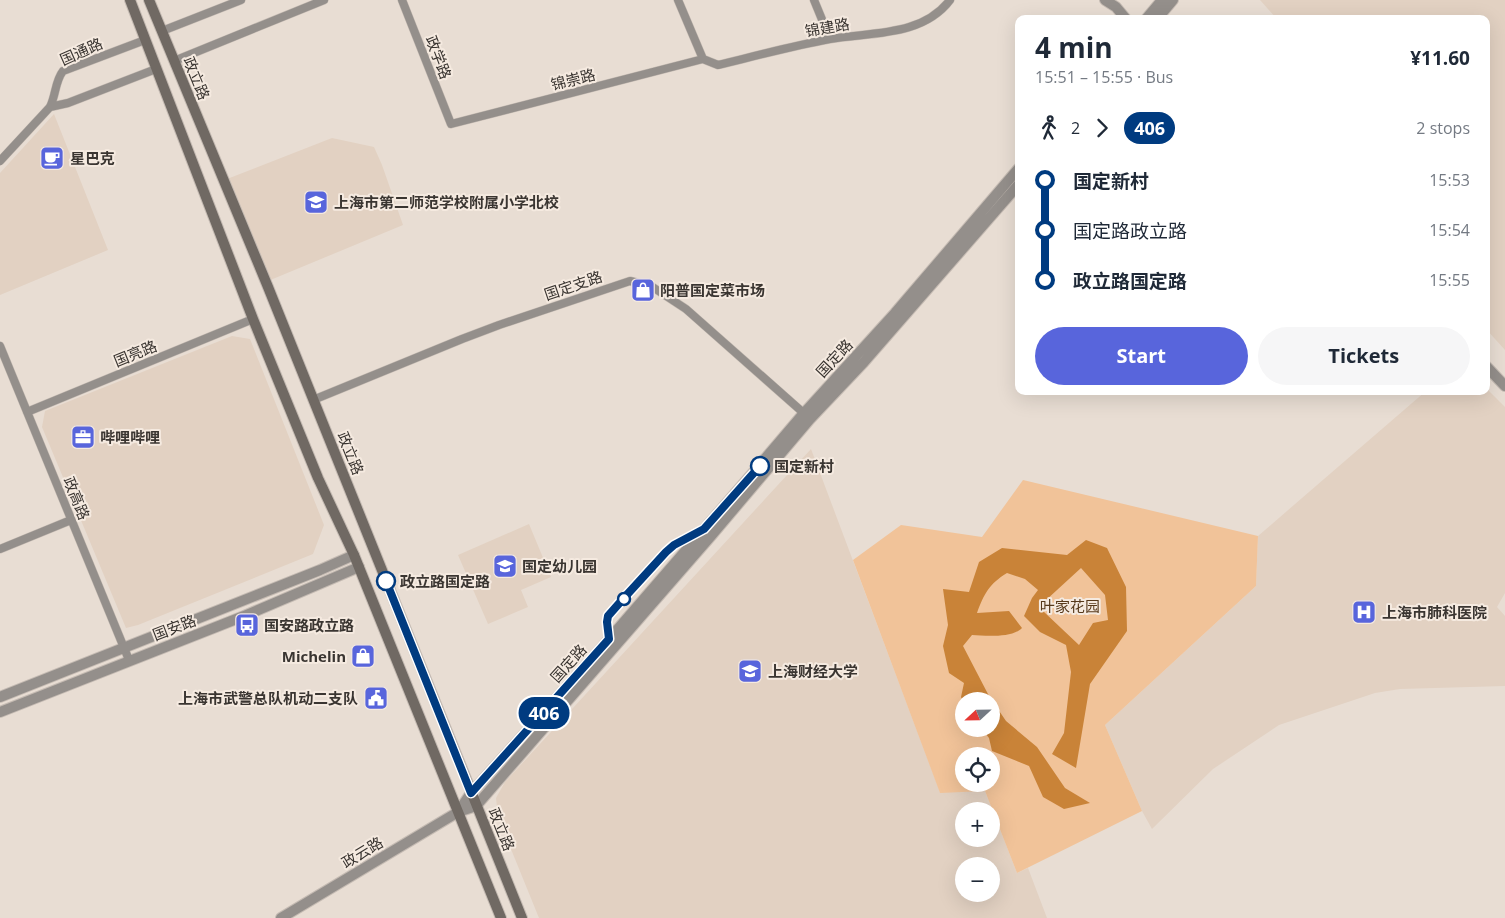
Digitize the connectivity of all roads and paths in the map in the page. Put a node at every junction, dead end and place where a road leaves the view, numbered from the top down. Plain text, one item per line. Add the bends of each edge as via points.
1 (130, 0) edge
2 (149, 0) edge
3 (241, 0) edge
4 (324, 0) edge
5 (402, 0) edge
6 (678, 0) edge
7 (814, 0) edge
8 (950, 0) edge
9 (1105, 0) edge
10 (1162, 0) edge
11 (1173, 0) edge
12 (1123, 15) edge
13 (1149, 15) edge
14 (1160, 15) edge
15 (162, 31) junction
16 (830, 39) junction
17 (145, 40) junction
18 (703, 60) junction
19 (174, 61) junction
20 (156, 69) junction
21 (50, 107) junction
22 (451, 124) joint
23 (0, 161) edge
24 (1015, 173) edge
25 (1015, 189) edge
26 (253, 319) junction
27 (0, 346) edge
28 (1490, 370) edge
29 (1505, 386) edge
30 (313, 400) junction
31 (27, 412) junction
32 (807, 416) junction
33 (71, 520) junction
34 (0, 549) edge
35 (354, 554) junction
36 (359, 567) junction
37 (124, 648) junction
38 (129, 660) junction
39 (0, 697) edge
40 (3, 711) edge
41 (471, 793) junction
42 (476, 806) junction
43 (458, 812) junction
44 (281, 918) edge
45 (501, 918) edge
46 (522, 918) edge

1 - 17 main road
2 - 15 main road, 政立路
3 - 15 street
4 - 19 street
5 - 22 street, 政学路
6 - 18 street
7 - 16 street
8 - 16 street, 锦建路 via 934,15 908,27
9 - 12 street
10 - 13 street
11 - 14 street
15 - 19 main road, 政立路
16 - 18 street, 锦建路 via 718,64
17 - 20 main road
17 - 21 street, 国通路 via 63,71
18 - 22 street, 锦崇路
19 - 30 main road, 政立路
20 - 21 street
20 - 26 main road
21 - 23 street, 国通路
24 - 32 street, 国定路
25 - 32 street, 国定路 via 864,362
26 - 31 street, 国亮路
26 - 35 main road via 318,478
27 - 31 street, 政高路
28 - 29 street
30 - 32 street, 国定支路 via 462,338 630,281 651,286 686,310
30 - 41 main road, 政立路
31 - 33 street, 政高路
32 - 41 street, 国定路
32 - 42 street, 国定路 via 712,536
33 - 34 street
33 - 37 street, 政高路
35 - 36 main road
35 - 37 street, 国安路
36 - 38 street, 国安路
36 - 43 main road
37 - 38 street, 政高路
37 - 39 street, 国安路
38 - 40 street, 国安路
39 - 40 street
41 - 42 main road, 政立路
41 - 43 street, 国定路
42 - 43 street
42 - 46 main road, 政立路
43 - 44 street, 政云路
43 - 45 main road

